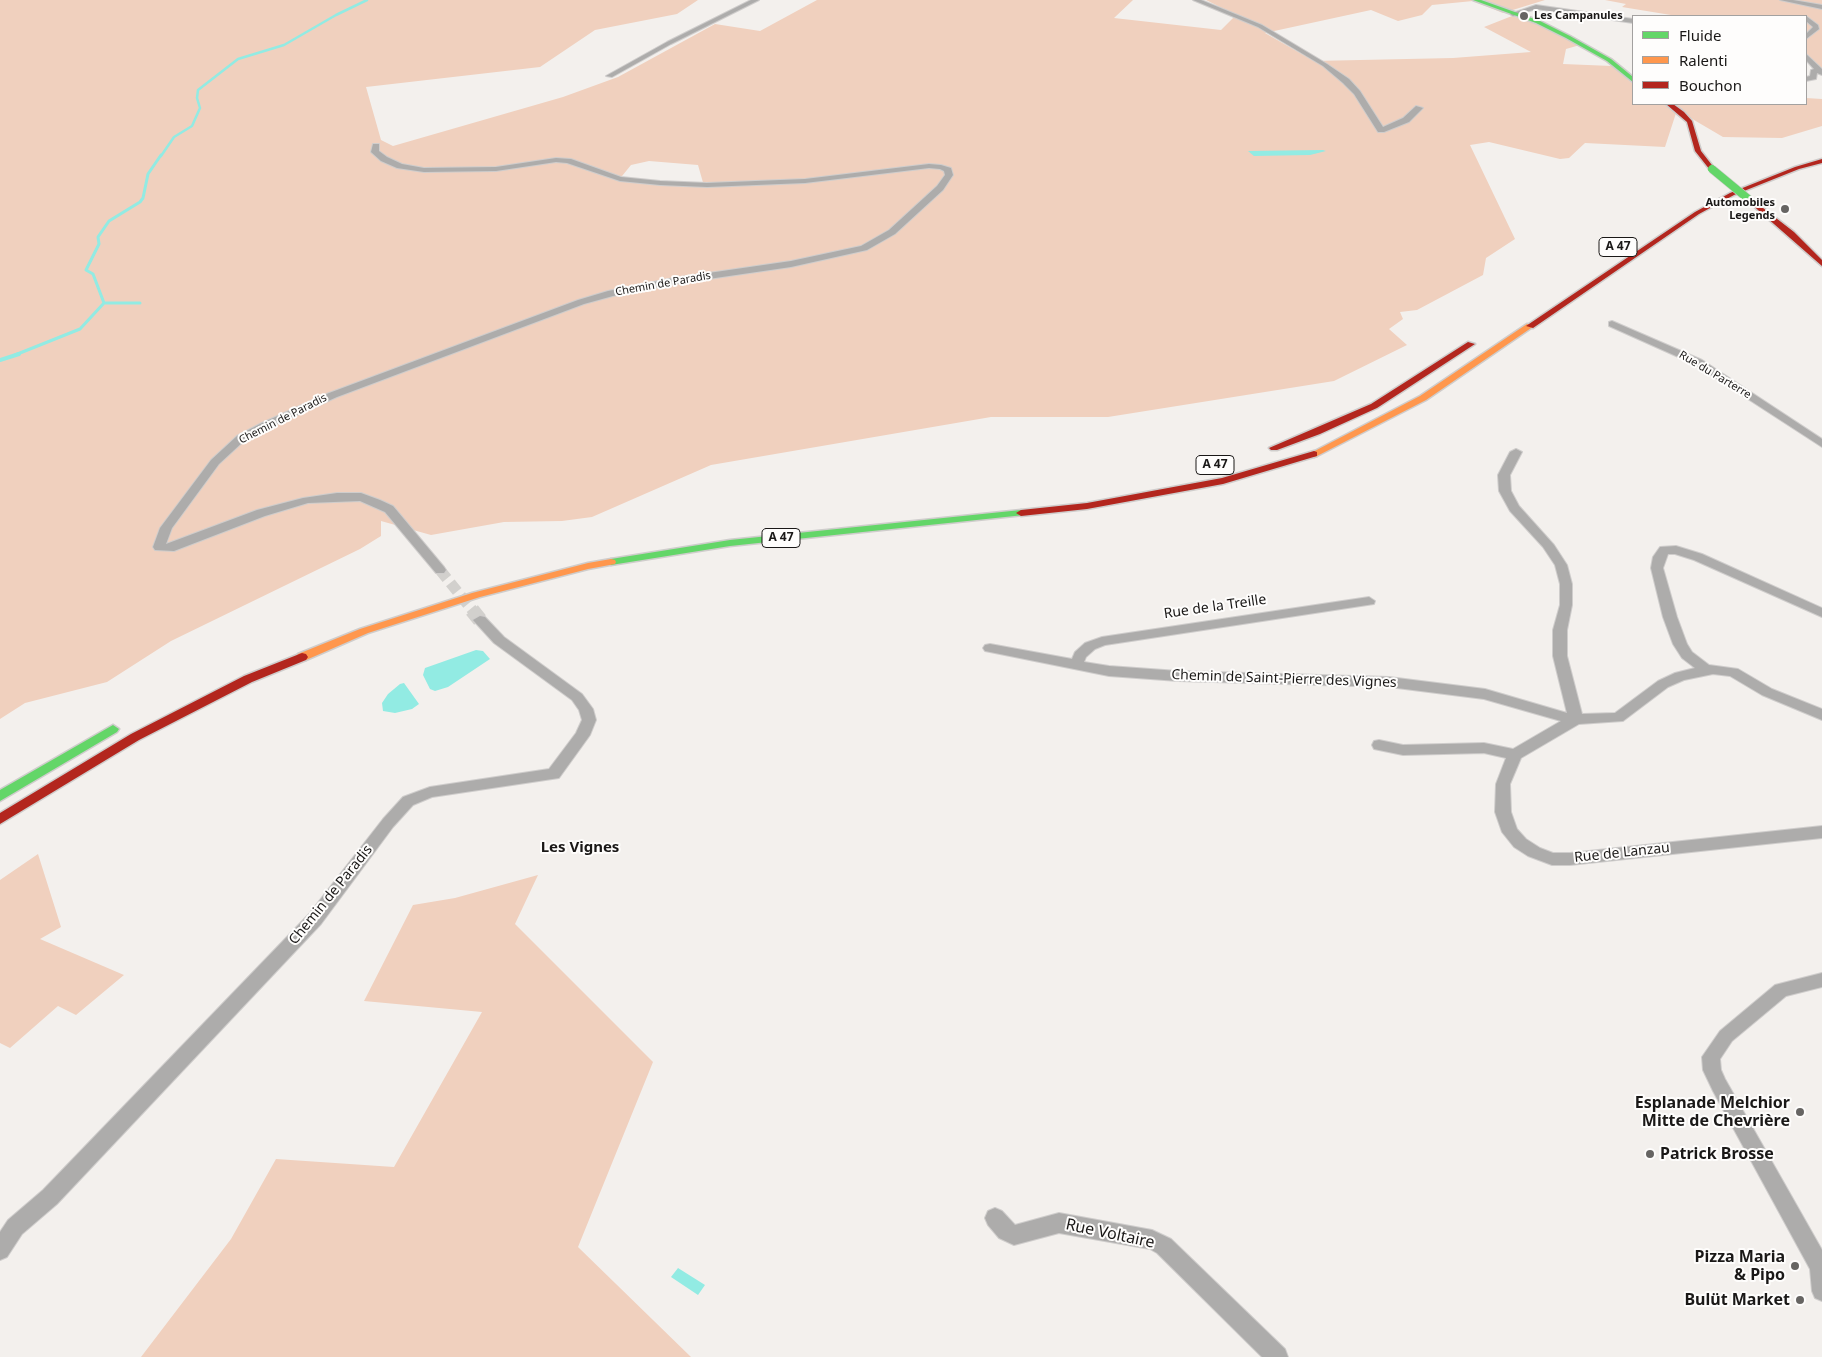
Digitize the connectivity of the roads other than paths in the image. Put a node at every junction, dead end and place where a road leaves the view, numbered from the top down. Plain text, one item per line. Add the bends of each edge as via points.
1 (756, 0) edge
2 (1196, 0) edge
3 (1476, 0) edge
4 (1782, 0) edge
5 (1546, 1) dead end
6 (1532, 7) junction
7 (1822, 7) edge
8 (1513, 14) junction
9 (1802, 15) edge
10 (1807, 19) edge
11 (1632, 21) edge
12 (1807, 36) edge
13 (1807, 57) edge
14 (1821, 72) edge
15 (610, 76) dead end
16 (1632, 79) edge
17 (1807, 80) edge
18 (1670, 105) edge
19 (1419, 108) dead end
20 (376, 146) dead end
21 (1822, 151) edge
22 (1822, 161) edge
23 (1772, 165) dead end
24 (1738, 177) dead end
25 (1720, 186) dead end
26 (1822, 264) edge
27 (1612, 324) dead end
28 (1477, 340) dead end
29 (1817, 436) edge
30 (1822, 444) edge
31 (1259, 452) dead end
32 (1516, 452) dead end
33 (440, 570) tunnel mouth
34 (1369, 601) dead end
35 (1822, 613) edge
36 (480, 620) tunnel mouth
37 (990, 648) dead end
38 (1076, 665) junction
39 (1705, 669) junction
40 (1822, 715) edge
41 (1576, 719) junction
42 (120, 725) dead end
43 (1379, 745) dead end
44 (1515, 755) junction
45 (0, 796) edge
46 (0, 819) edge
47 (1822, 832) edge
48 (1822, 980) edge
49 (995, 1218) dead end
50 (0, 1250) edge
51 (1821, 1268) edge
52 (1822, 1291) edge
53 (1277, 1357) edge

1 - 15 street
2 - 19 street via 1260,26 1325,65 1357,93 1381,130 1406,120
3 - 8 main road
4 - 7 street
4 - 9 street
5 - 6 street
6 - 8 street
6 - 11 street
8 - 16 main road via 1592,49
10 - 12 street via 1816,26
13 - 14 street
14 - 17 street via 1813,71 1814,78
18 - 26 main road, bridge via 1690,122 1698,151 1712,169
20 - 33 street, Chemin de Paradis via 375,152 384,159 400,166 424,170 496,169 556,160 568,161 620,180 660,183 796,182 929,166 948,170 949,175 940,188 892,232 864,248 791,264 674,281 581,302 333,394 266,425 241,438 215,462 166,528 159,547 170,548 261,513 307,500 361,497 389,509
21 - 23 main road
22 - 46 main road, A 47 via 1732,194 1698,213 1423,398 1319,452 1223,481 1087,506 730,543 588,566 476,595 364,631 248,679 135,737
24 - 25 main road
27 - 29 street, Rue du Parterre via 1698,362
28 - 31 main road via 1374,406 1317,432
29 - 30 street, Rue du Parterre
32 - 41 street via 1504,475 1505,491 1514,508 1548,545 1561,565 1566,584 1560,656
34 - 38 street, Rue de la Treille via 1102,641 1080,655
35 - 39 street via 1698,557 1664,550 1657,568 1670,616 1687,655
36 - 50 street, Chemin de Paradis via 500,640 577,697 586,709 589,720 583,735 554,774 430,792 408,801 315,918 50,1197 16,1227
37 - 38 street, Chemin de Saint-Pierre des Vignes
38 - 41 street, Chemin de Saint-Pierre des Vignes via 1178,676 1389,682 1485,694
39 - 40 street, Chemin de Saint-Pierre des Vignes via 1733,672 1767,692
39 - 41 street, Chemin de Saint-Pierre des Vignes via 1663,684 1618,718
41 - 44 street
42 - 45 main road
43 - 44 street via 1403,750 1484,748
44 - 47 street, Rue de Lanzau via 1503,784 1502,812 1510,832 1520,843 1552,859
48 - 51 street via 1781,990 1726,1036 1711,1057 1712,1070 1719,1085
49 - 53 street, Rue Voltaire via 1014,1235 1059,1223 1152,1240 1164,1246
51 - 52 street

